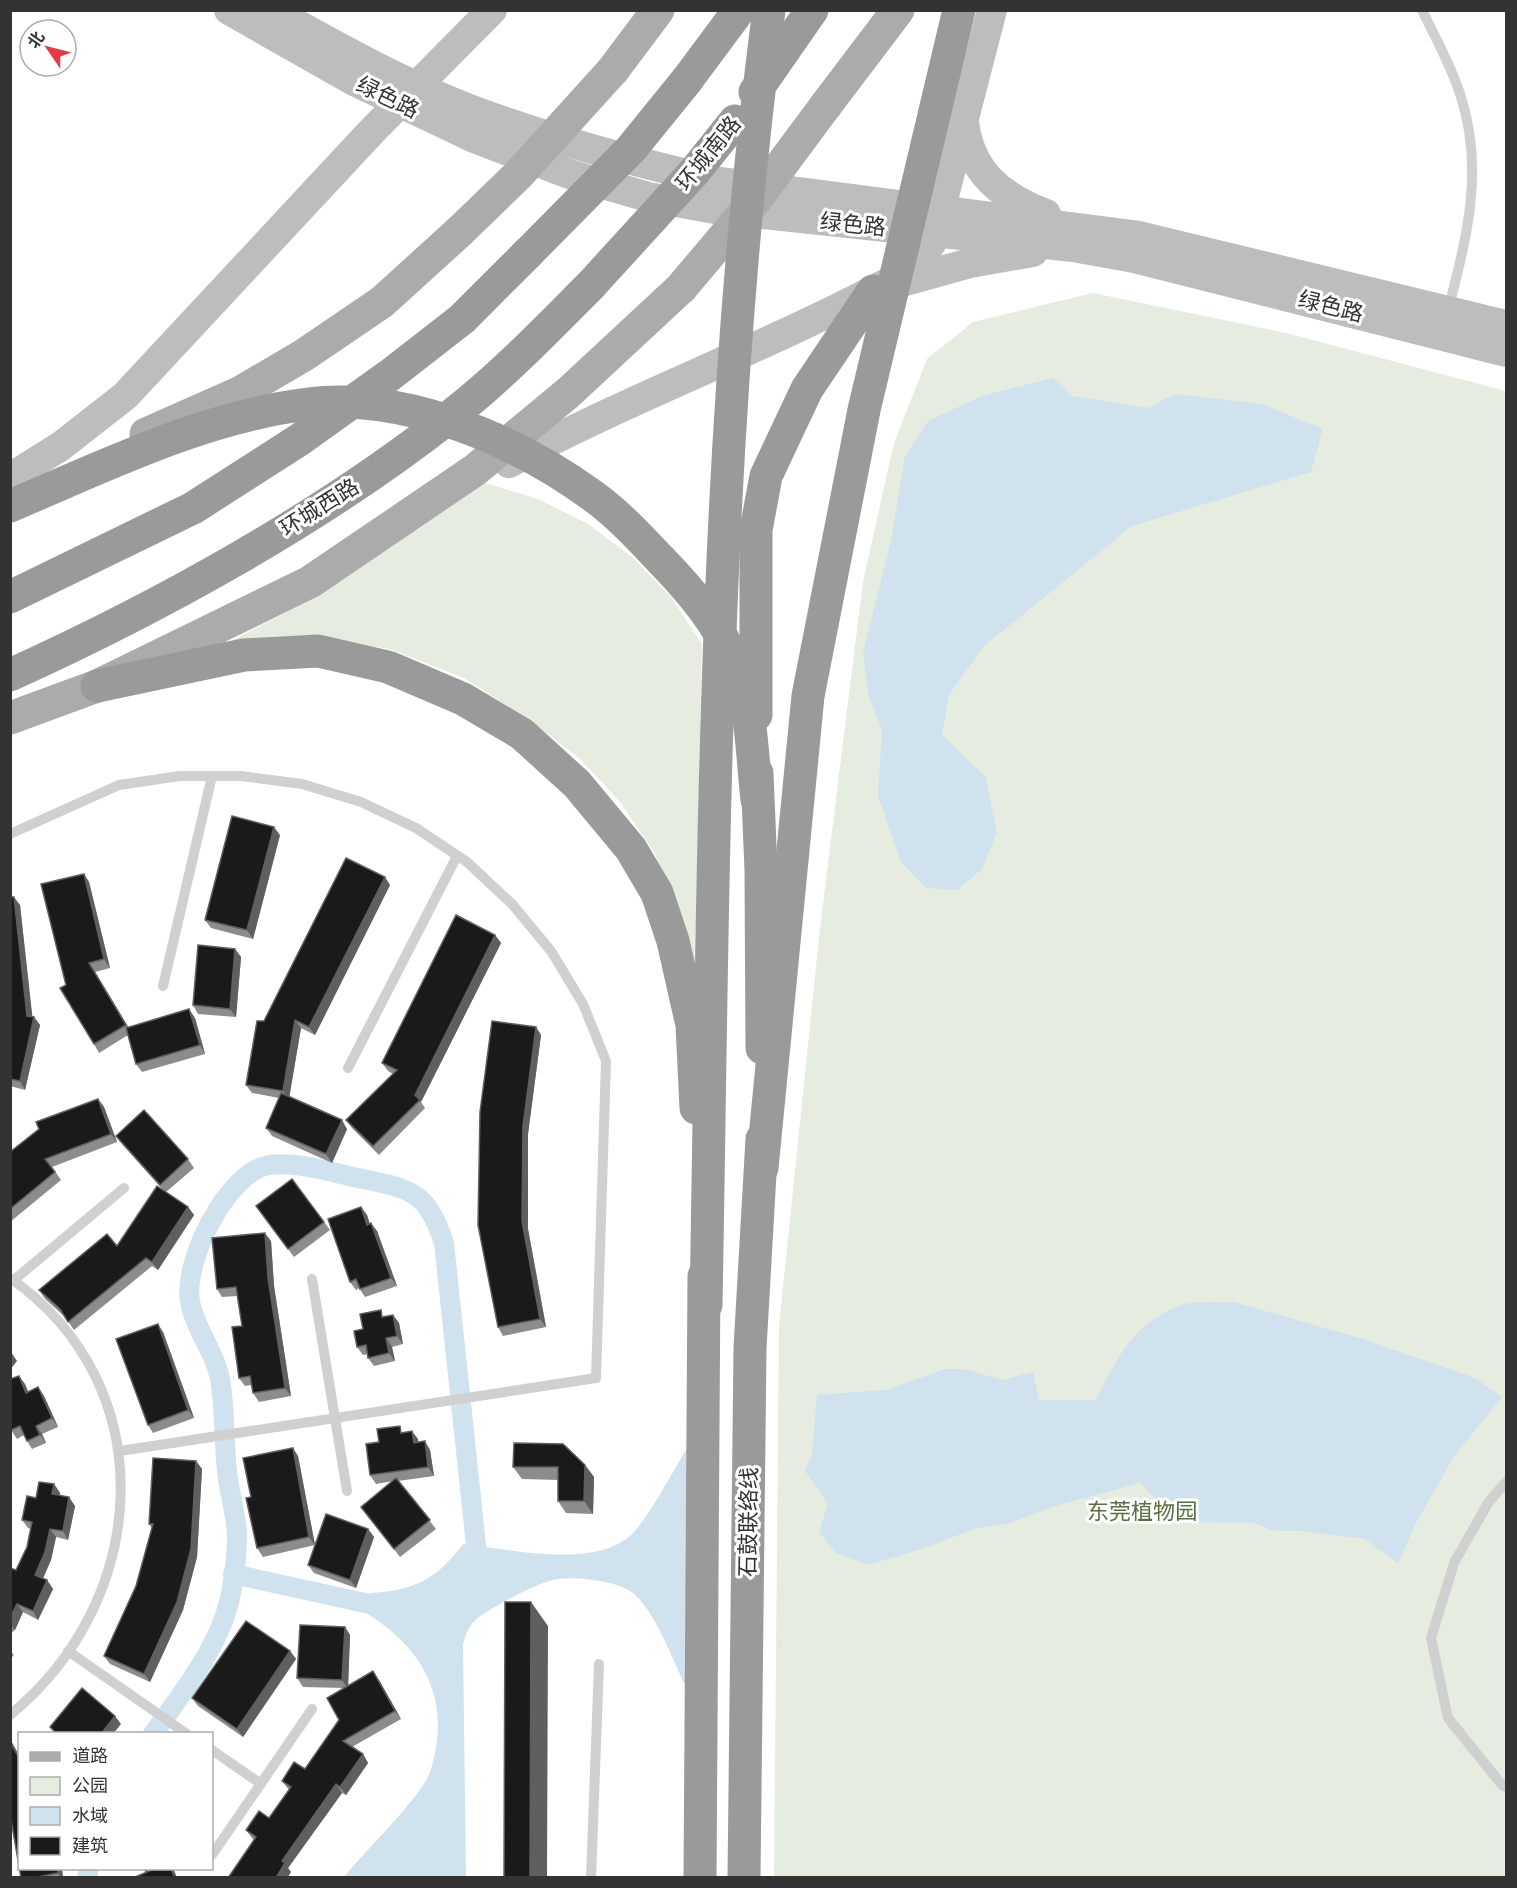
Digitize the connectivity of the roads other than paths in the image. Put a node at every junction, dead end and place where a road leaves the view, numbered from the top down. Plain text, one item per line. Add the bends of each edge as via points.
1 (229, 10) edge
2 (271, 10) edge
3 (492, 10) edge
4 (658, 10) edge
5 (740, 10) edge
6 (769, 10) edge
7 (812, 10) edge
8 (898, 10) edge
9 (959, 10) edge
10 (992, 10) edge
11 (1422, 10) edge
12 (408, 94) junction
13 (963, 119) junction
14 (937, 221) junction
15 (1075, 237) junction
16 (591, 285) joint
17 (873, 291) junction
18 (1448, 310) junction
19 (1506, 325) edge
20 (1506, 352) edge
21 (10, 478) edge
22 (10, 491) edge
23 (10, 506) edge
24 (398, 524) junction
25 (10, 597) edge
26 (10, 675) edge
27 (97, 686) junction
28 (10, 718) edge
29 (213, 776) junction
30 (757, 800) junction
31 (10, 834) edge
32 (457, 856) junction
33 (163, 986) dead end
34 (348, 1068) dead end
35 (762, 1168) junction
36 (124, 1188) dead end
37 (12, 1279) edge
38 (312, 1279) dead end
39 (706, 1305) junction
40 (334, 1418) junction
41 (120, 1451) junction
42 (1506, 1482) edge
43 (347, 1491) dead end
44 (68, 1651) junction
45 (599, 1664) dead end
46 (312, 1709) dead end
47 (10, 1714) edge
48 (184, 1732) edge
49 (213, 1751) edge
50 (261, 1784) junction
51 (1506, 1787) edge
52 (213, 1854) edge
53 (591, 1878) edge
54 (700, 1878) edge
55 (744, 1878) edge

1 - 12 main road, 绿色路 via 354,81
2 - 12 main road, 绿色路 via 366,62
3 - 12 main road
4 - 22 main road, bridge via 613,70 518,175 382,302 241,392
5 - 25 highway, bridge via 631,149 462,319 298,440 193,508
6 - 39 highway, bridge via 750,180 726,480 717,674
7 - 16 highway, 环城南路, bridge via 695,171
8 - 24 main road, bridge via 757,198 681,288 523,432
9 - 35 highway, bridge via 864,410 808,696
10 - 13 main road
11 - 18 lane via 1460,94 1470,136 1473,193
12 - 14 main road, 绿色路 via 474,138 572,175 648,197 716,209
12 - 21 main road via 125,396 61,446
13 - 14 main road
13 - 15 main road via 966,145 985,176 1010,198
14 - 15 main road, 绿色路
14 - 17 main road via 921,258 908,272
15 - 17 main road
15 - 18 main road, 绿色路 via 1183,245
15 - 20 main road, 绿色路
16 - 26 highway, 环城西路 via 516,360 453,415 376,472 225,565 81,643
17 - 24 main road via 535,449
17 - 30 highway via 807,389 766,476 756,530
18 - 19 main road, 绿色路
23 - 30 highway, bridge via 159,443 245,415 310,404 366,402 399,408 493,438 594,496 679,579 715,623 736,665 745,698
24 - 27 main road via 310,582
27 - 28 main road
27 - 39 highway via 244,656 318,651 388,668 462,699 522,734 577,784 632,849 657,893 673,941 692,1025
29 - 31 lane via 180,776 119,785
29 - 32 lane via 302,784 361,802 416,828
29 - 33 lane
30 - 35 highway via 761,870
32 - 34 lane
32 - 40 lane via 512,904 551,951 583,1004 606,1061 596,1378
35 - 55 highway, 石鼓联络线 via 750,1348
36 - 37 lane
37 - 41 lane via 31,1292 63,1325 90,1363 108,1406
38 - 40 lane
39 - 54 highway, 石鼓联络线
40 - 41 lane
40 - 43 lane
41 - 44 lane via 123,1497 117,1543 103,1588
42 - 51 lane via 1488,1503 1454,1563 1431,1638 1448,1718
44 - 47 lane via 27,1701
44 - 48 lane
45 - 53 lane
46 - 50 lane
49 - 50 lane
50 - 52 lane

